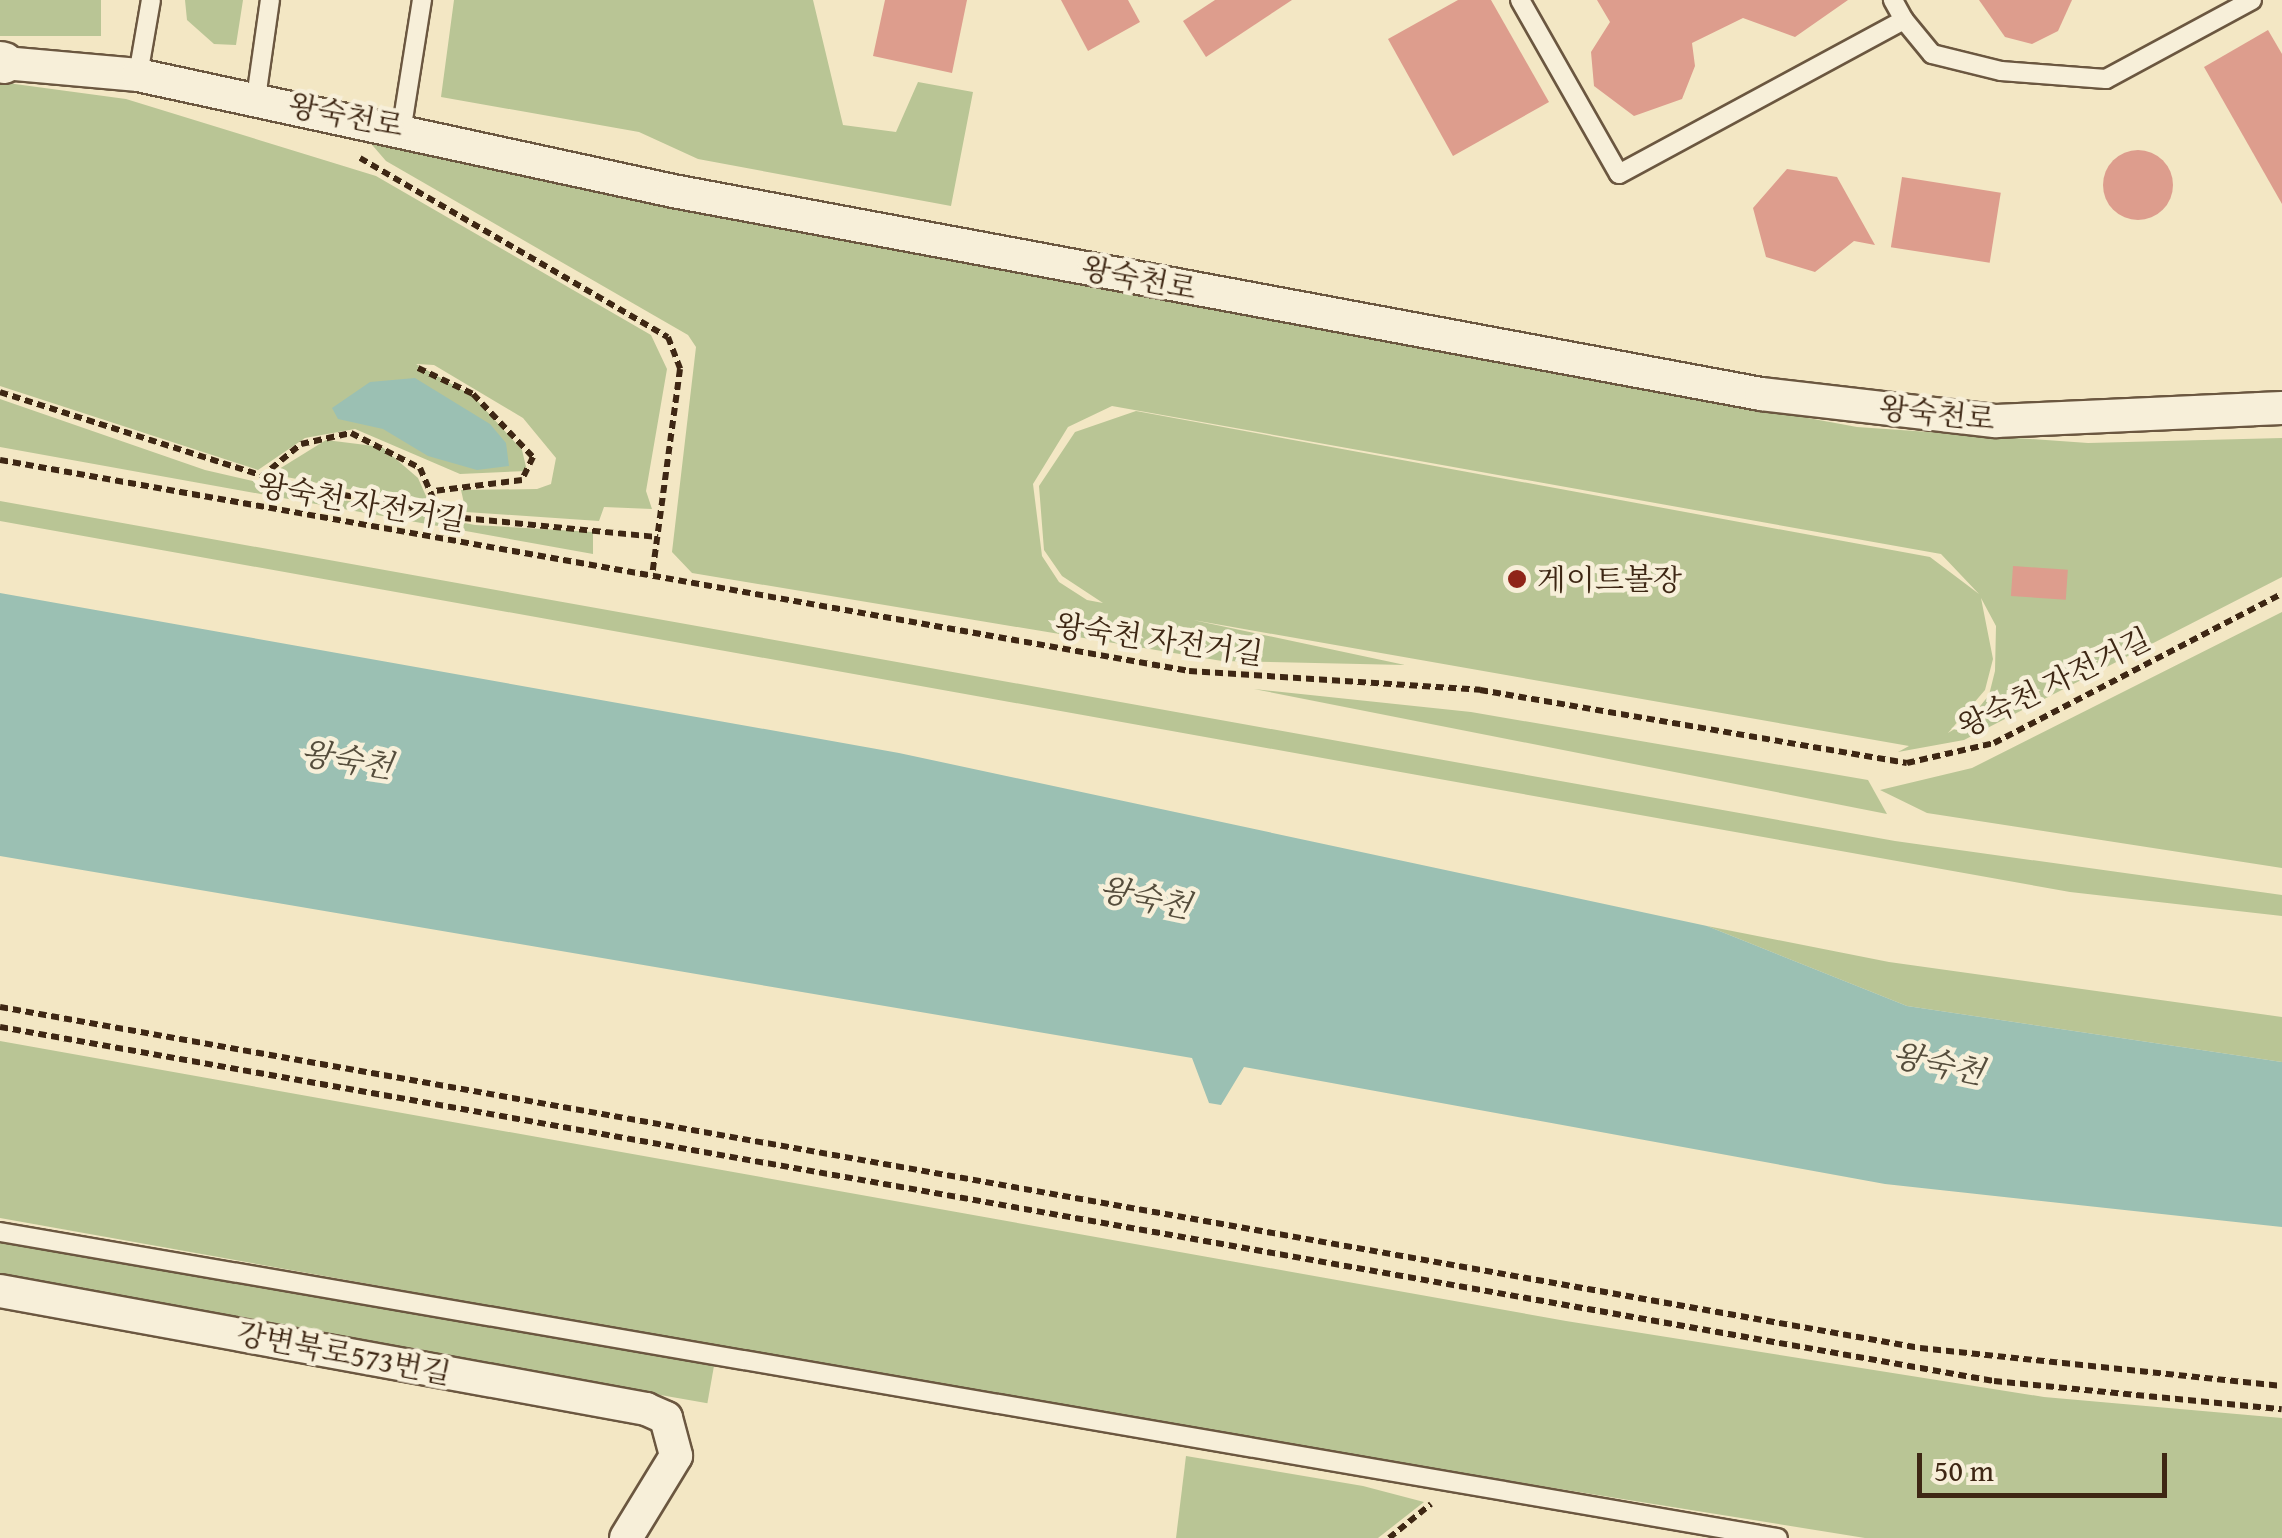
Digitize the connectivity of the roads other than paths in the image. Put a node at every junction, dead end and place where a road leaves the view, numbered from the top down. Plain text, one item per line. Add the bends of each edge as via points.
1 (151, 0) edge
2 (270, 0) edge
3 (422, 0) edge
4 (1520, 0) edge
5 (1892, 0) edge
6 (2252, 0) edge
7 (1904, 20) junction
8 (1, 63) edge
9 (138, 75) junction
10 (256, 98) junction
11 (402, 126) junction
12 (2282, 408) edge
13 (0, 1232) edge
14 (0, 1291) edge
15 (626, 1538) edge
16 (1778, 1538) edge

1 - 9 lane
2 - 10 lane
3 - 11 lane
4 - 7 lane via 1619,174
5 - 7 lane
6 - 7 lane via 2106,80 2001,72 1932,54
8 - 9 street, 왕숙천로
9 - 10 street, 왕숙천로
10 - 11 street, 왕숙천로
11 - 12 street, 왕숙천로 via 674,190 1761,394 1996,421
13 - 16 lane
14 - 15 street, 강변북로573번길 via 646,1409 676,1436 676,1456

